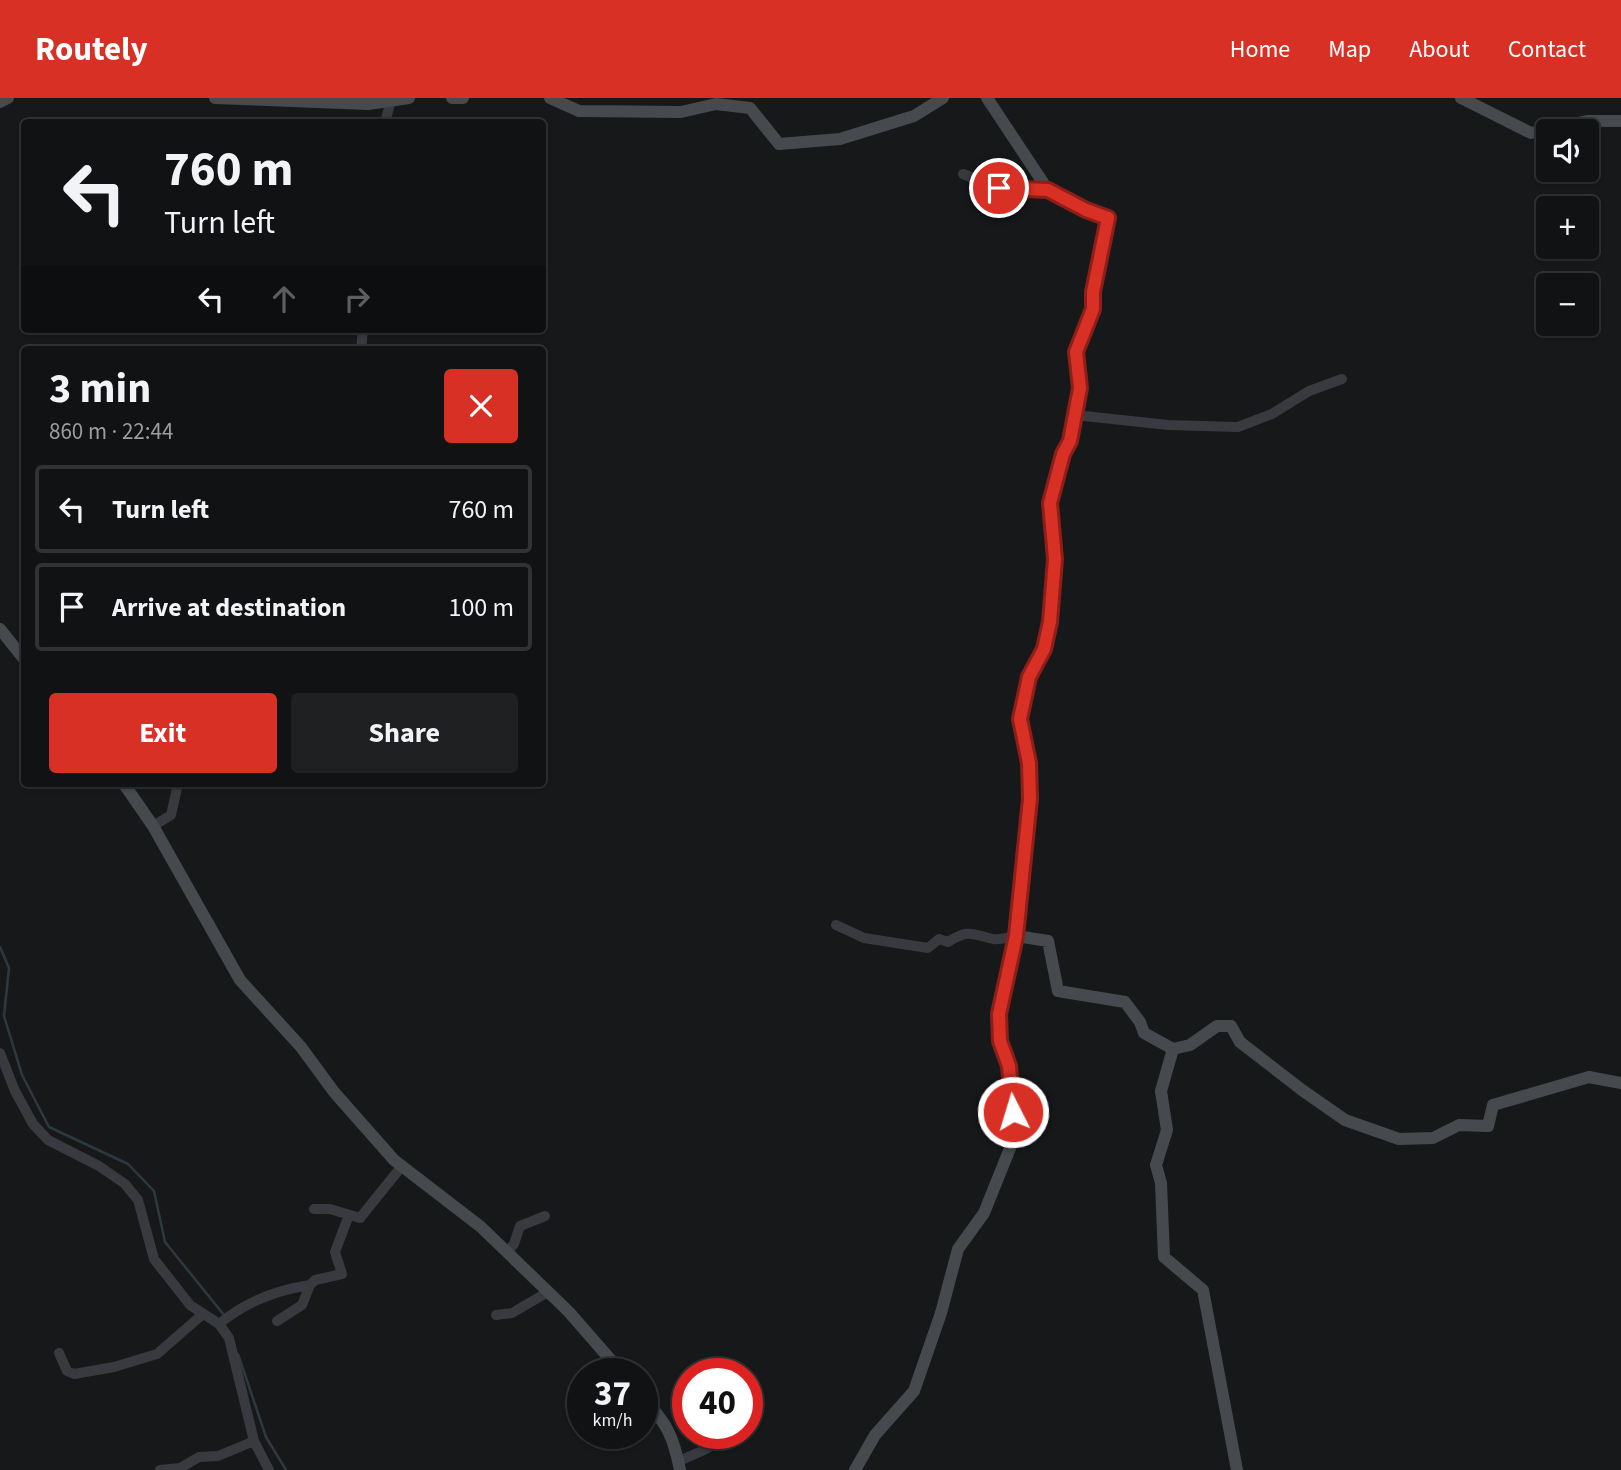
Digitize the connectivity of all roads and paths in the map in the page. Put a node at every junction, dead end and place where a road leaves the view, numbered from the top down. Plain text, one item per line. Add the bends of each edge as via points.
1 (8, 98) edge
2 (215, 98) edge
3 (409, 98) edge
4 (452, 98) edge
5 (463, 98) edge
6 (550, 98) edge
7 (943, 98) edge
8 (988, 98) edge
9 (1461, 98) edge
10 (391, 101) junction
11 (0, 102) edge
12 (386, 119) edge
13 (1621, 121) edge
14 (963, 174) dead end
15 (1048, 190) junction
16 (1342, 379) dead end
17 (1075, 415) junction
18 (0, 629) edge
19 (21, 655) edge
20 (126, 787) edge
21 (177, 787) edge
22 (153, 826) junction
23 (835, 925) dead end
24 (1016, 936) junction
25 (1173, 1049) junction
26 (0, 1054) edge
27 (1621, 1083) edge
28 (402, 1166) junction
29 (314, 1209) dead end
30 (349, 1215) junction
31 (545, 1216) dead end
32 (507, 1252) junction
33 (310, 1285) junction
34 (548, 1292) junction
35 (203, 1314) junction
36 (496, 1315) dead end
37 (225, 1320) junction
38 (277, 1321) dead end
39 (59, 1353) dead end
40 (609, 1358) edge
41 (658, 1414) edge
42 (254, 1441) junction
43 (706, 1449) edge
44 (680, 1465) edge
45 (160, 1470) edge
46 (269, 1470) edge
47 (855, 1470) edge
48 (1237, 1470) edge

1 - 11 street
2 - 10 street
3 - 10 street
4 - 5 street
6 - 7 street via 591,112 681,112 716,104 750,108 779,144 839,139 914,117
8 - 15 street
9 - 13 street via 1531,133 1587,121
10 - 12 street
14 - 15 street via 999,188
15 - 17 street via 1108,218 1093,309 1076,352 1080,388
16 - 17 street via 1238,427
17 - 24 street via 1050,503 1055,559 1050,622 1044,649 1029,677 1020,719 1030,799
18 - 19 street
20 - 22 street
21 - 22 street via 171,815
22 - 28 street via 240,980
23 - 24 street via 864,938 928,948 939,939 948,942 960,934 996,940
24 - 25 street via 1048,941 1058,991 1125,1002 1144,1033
24 - 47 street via 999,1014 1015,1136 984,1213 958,1249 914,1391 875,1435
25 - 27 street via 1190,1045 1217,1026 1231,1026 1240,1042 1345,1119 1399,1139 1433,1138 1459,1125 1488,1126 1493,1105 1589,1077
25 - 48 street via 1161,1091 1167,1130 1156,1165 1164,1257 1202,1290
26 - 35 street via 33,1124 48,1140 99,1166 125,1184 138,1200 154,1259 190,1305
28 - 30 street via 360,1218
28 - 32 street
29 - 30 street
30 - 33 street via 335,1252 342,1274
31 - 32 street via 520,1226
32 - 34 street
33 - 37 street via 279,1290
33 - 38 street via 302,1305
34 - 36 street via 512,1313
34 - 40 street
35 - 37 street
35 - 39 street via 156,1354 114,1367 74,1374 67,1371
37 - 42 street
41 - 44 street via 675,1443
42 - 45 street via 218,1456 199,1457 180,1468
42 - 46 street
43 - 44 street

